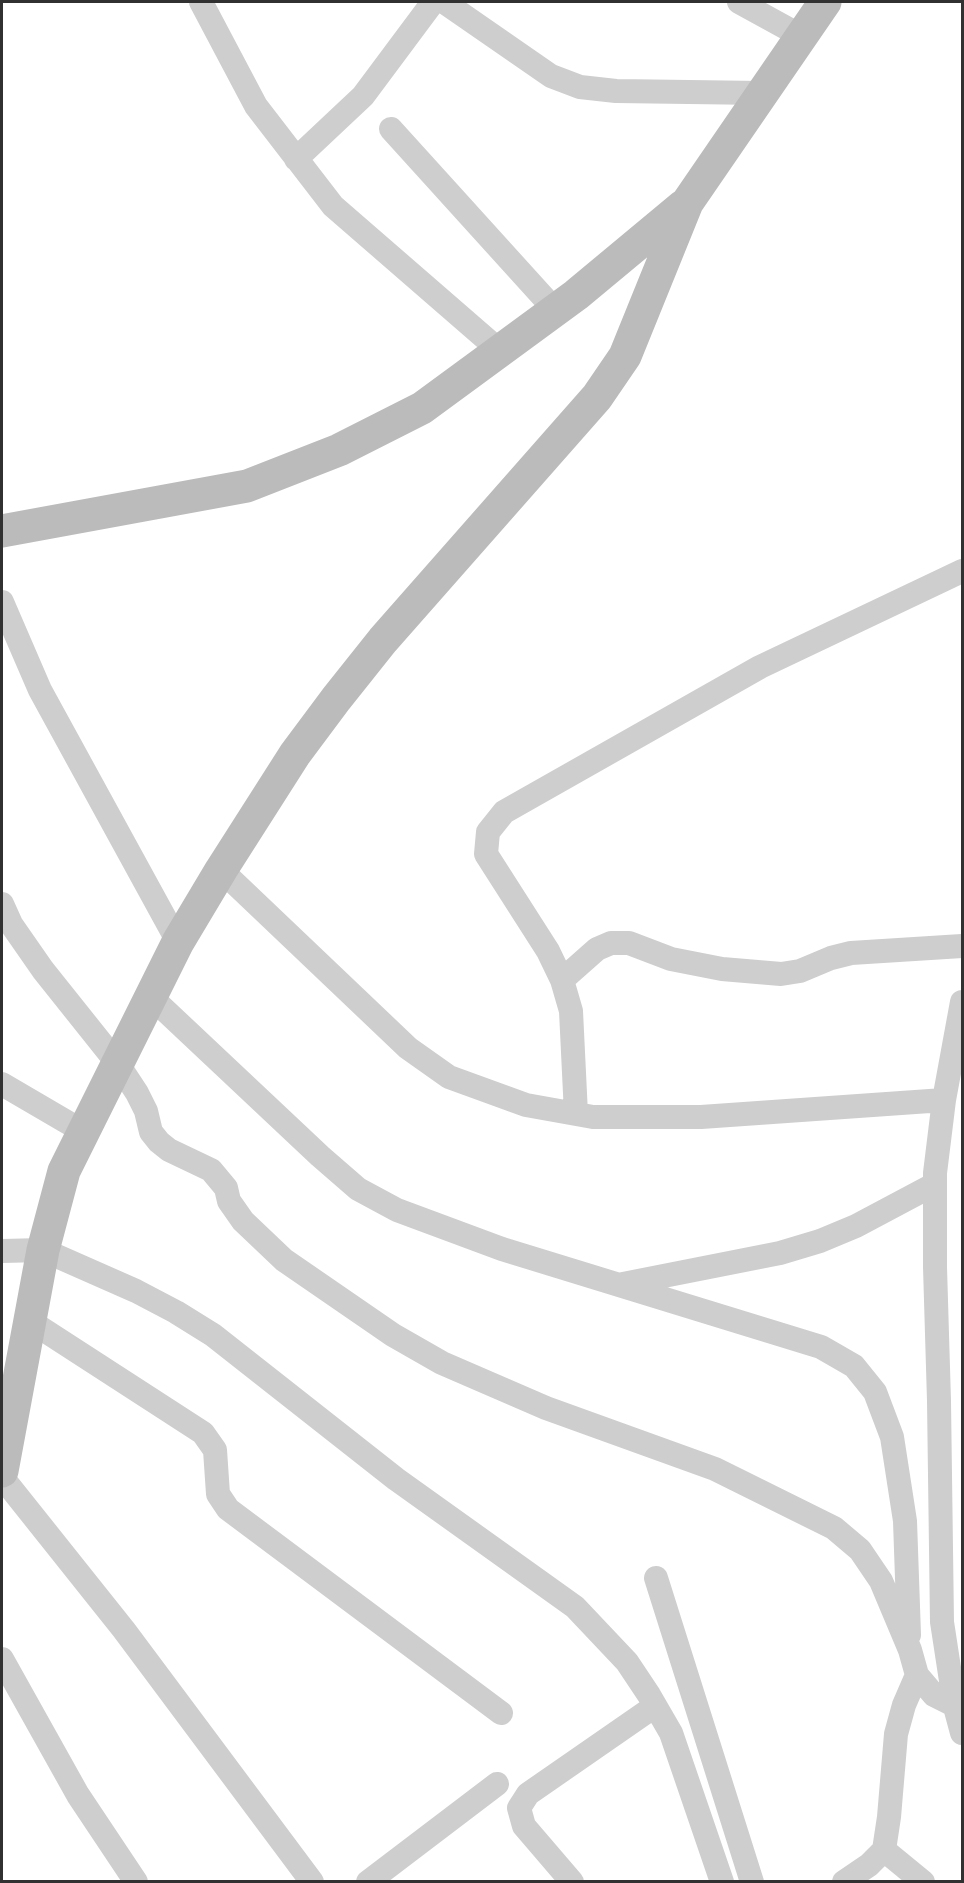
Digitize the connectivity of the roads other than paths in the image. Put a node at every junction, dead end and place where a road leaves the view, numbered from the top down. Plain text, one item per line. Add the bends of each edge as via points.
1 (201, 2) edge
2 (433, 2) edge
3 (444, 2) edge
4 (739, 2) edge
5 (825, 2) edge
6 (801, 36) junction
7 (762, 93) junction
8 (391, 129) dead end
9 (296, 159) junction
10 (687, 203) junction
11 (555, 310) junction
12 (500, 351) junction
13 (2, 531) edge
14 (963, 571) edge
15 (2, 602) edge
16 (220, 870) junction
17 (2, 904) edge
18 (178, 942) junction
19 (963, 946) edge
20 (562, 980) junction
21 (151, 997) junction
22 (963, 1002) edge
23 (118, 1064) junction
24 (2, 1084) edge
25 (944, 1100) junction
26 (576, 1114) junction
27 (84, 1132) junction
28 (935, 1184) junction
29 (43, 1250) junction
30 (2, 1251) edge
31 (619, 1284) junction
32 (30, 1321) junction
33 (2, 1471) edge
34 (2, 1477) edge
35 (656, 1578) dead end
36 (910, 1650) junction
37 (2, 1659) edge
38 (917, 1675) junction
39 (655, 1706) junction
40 (959, 1708) edge
41 (501, 1713) dead end
42 (963, 1733) edge
43 (498, 1784) dead end
44 (884, 1850) junction
45 (136, 1881) edge
46 (312, 1881) edge
47 (368, 1881) edge
48 (572, 1881) edge
49 (722, 1881) edge
50 (752, 1881) edge
51 (844, 1881) edge
52 (923, 1881) edge

1 - 9 street via 256,106
2 - 9 street via 363,96
3 - 7 street via 551,76 580,87
4 - 6 street
5 - 6 street
6 - 7 street
7 - 10 street
8 - 11 street
9 - 12 street via 333,206
10 - 11 street
10 - 16 street via 625,356 597,397 383,640 295,754
11 - 12 street
12 - 13 street via 422,408 339,450 247,486
14 - 20 street via 760,667 504,812 488,832 486,854
15 - 18 street via 40,690
16 - 18 street
16 - 26 street via 408,1048 449,1077 526,1105
17 - 23 street via 43,970
18 - 21 street
19 - 20 street via 851,953 781,974 722,969 671,959 630,944 611,943 597,949
20 - 26 street via 572,1011
21 - 23 street
21 - 31 street via 358,1189 398,1210 502,1249
22 - 25 street
23 - 27 street
23 - 36 street via 137,1093 159,1142 211,1170 226,1188 229,1201 243,1221 285,1260 393,1335 442,1363 546,1408 715,1469 834,1528 860,1550 882,1581
24 - 27 street
25 - 26 street via 701,1117
25 - 28 street
27 - 29 street via 64,1171
28 - 31 street via 820,1241 780,1253
28 - 40 street via 942,1622
29 - 30 street
29 - 32 street
29 - 39 street via 136,1291 213,1335 396,1479 575,1607 627,1662
31 - 36 street via 821,1347 854,1366 875,1392 892,1437 905,1521
32 - 33 street
32 - 41 street via 203,1433 215,1450 218,1494 228,1509
34 - 46 street via 124,1630
35 - 50 street
36 - 38 street
37 - 45 street via 78,1795
38 - 40 street via 934,1695
38 - 44 street via 896,1734
39 - 48 street via 528,1794 519,1808 524,1827
39 - 49 street via 671,1733
40 - 42 street
43 - 47 street
44 - 51 street
44 - 52 street

